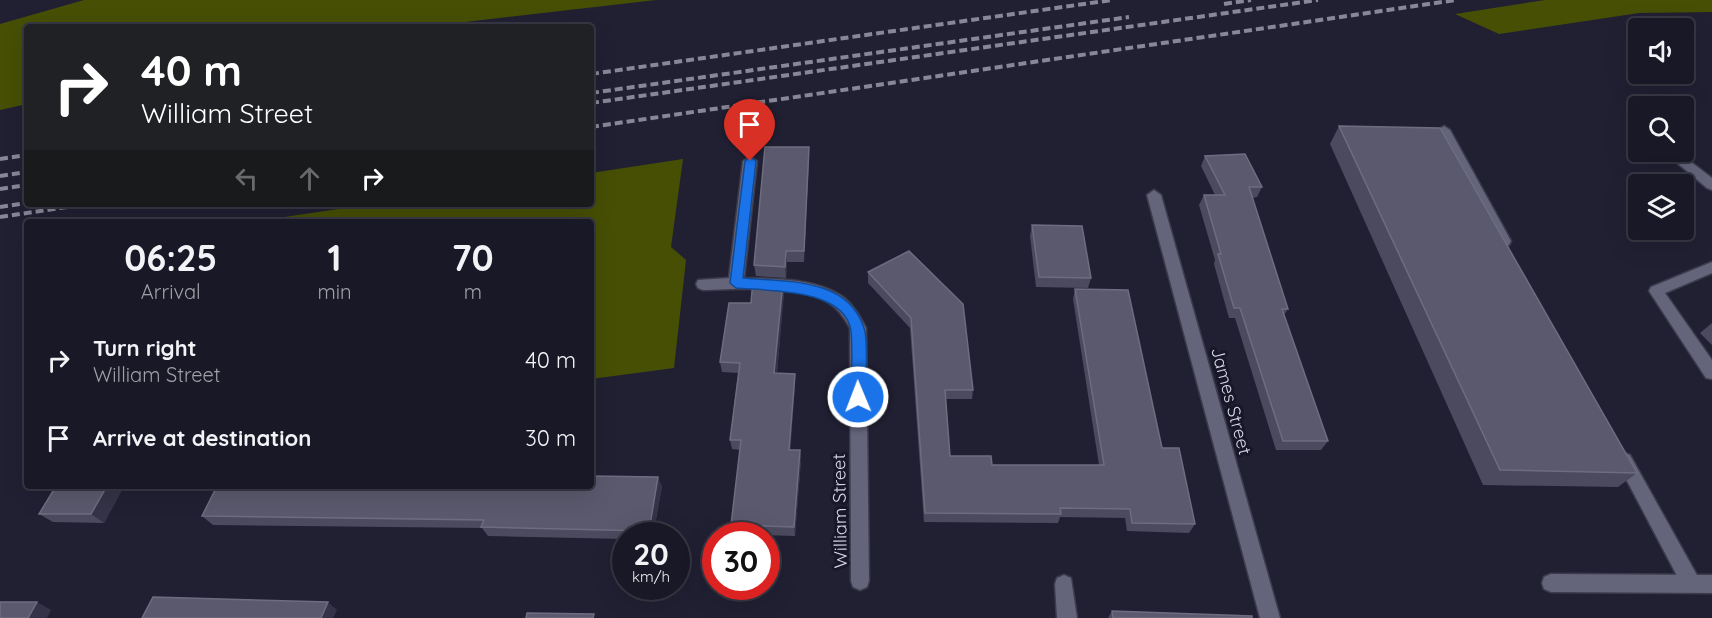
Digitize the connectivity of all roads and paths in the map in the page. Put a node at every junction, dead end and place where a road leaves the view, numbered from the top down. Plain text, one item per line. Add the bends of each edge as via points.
1 (1444, 130) edge
2 (750, 161) dead end
3 (1683, 162) edge
4 (1712, 185) edge
5 (1154, 195) dead end
6 (1511, 254) edge
7 (1712, 267) edge
8 (736, 283) junction
9 (703, 284) dead end
10 (1712, 373) edge
11 (1618, 450) edge
12 (860, 580) dead end
13 (1551, 583) dead end
14 (1064, 584) dead end
15 (1691, 584) junction
16 (1712, 584) edge
17 (1068, 618) edge
18 (1270, 618) edge

1 - 6 street
2 - 8 street
3 - 4 street
5 - 18 street, James Street
7 - 10 street via 1656,291
8 - 9 street, William Street
8 - 12 street, William Street via 816,290 836,300 858,328
11 - 15 street
13 - 15 street
14 - 17 street
15 - 16 street

